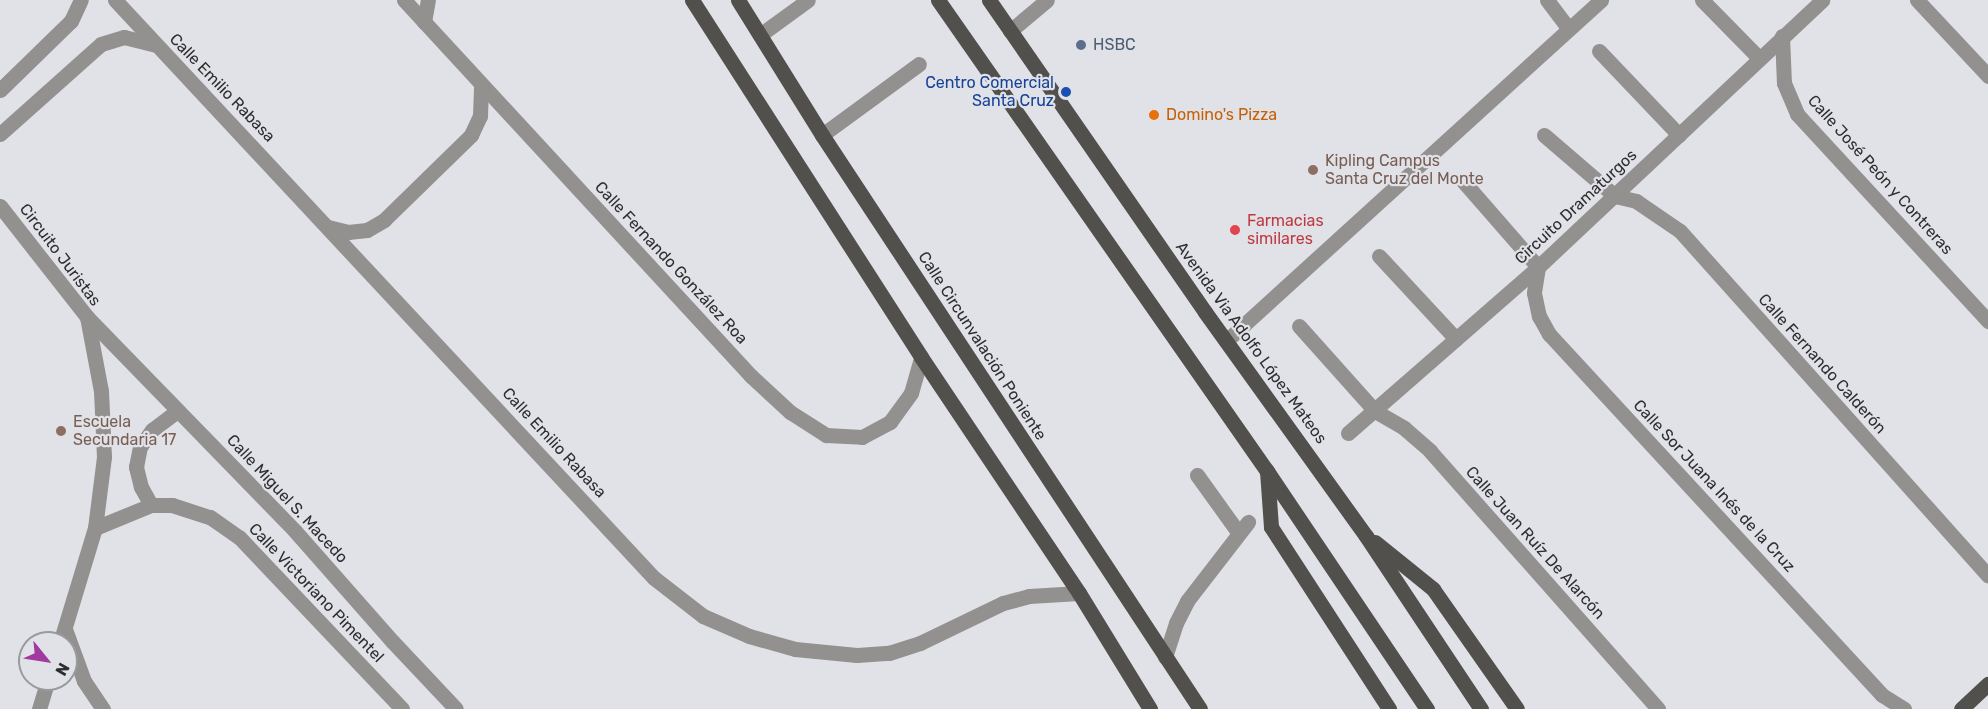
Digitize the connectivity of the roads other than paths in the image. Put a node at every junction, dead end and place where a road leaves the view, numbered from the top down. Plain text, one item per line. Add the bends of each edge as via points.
1 (81, 0) edge
2 (115, 0) edge
3 (404, 0) edge
4 (428, 0) edge
5 (692, 0) edge
6 (738, 0) edge
7 (808, 0) edge
8 (938, 0) edge
9 (989, 0) edge
10 (1047, 0) edge
11 (1547, 0) edge
12 (1600, 0) edge
13 (1702, 0) edge
14 (1822, 0) edge
15 (1917, 0) edge
16 (424, 22) junction
17 (1569, 28) junction
18 (1010, 31) junction
19 (760, 35) junction
20 (1782, 36) junction
21 (156, 45) junction
22 (1599, 51) dead end
23 (1759, 58) junction
24 (919, 64) dead end
25 (1988, 76) edge
26 (481, 86) junction
27 (0, 90) edge
28 (0, 135) edge
29 (822, 135) junction
30 (1544, 135) dead end
31 (1679, 135) junction
32 (1463, 181) dead end
33 (1615, 196) junction
34 (0, 206) edge
35 (328, 227) junction
36 (1379, 256) dead end
37 (1538, 267) junction
38 (87, 317) junction
39 (1988, 321) edge
40 (1299, 326) dead end
41 (1456, 339) junction
42 (1226, 341) junction
43 (921, 357) junction
44 (177, 411) junction
45 (1375, 411) junction
46 (1348, 433) dead end
47 (1267, 471) junction
48 (1197, 475) dead end
49 (151, 506) junction
50 (95, 528) junction
51 (1366, 536) junction
52 (1988, 576) edge
53 (1079, 593) junction
54 (64, 631) edge
55 (1165, 657) junction
56 (78, 668) edge
57 (1988, 684) edge
58 (44, 691) edge
59 (39, 709) edge
60 (103, 709) edge
61 (402, 709) edge
62 (456, 709) edge
63 (1150, 709) edge
64 (1200, 709) edge
65 (1389, 709) edge
66 (1427, 709) edge
67 (1481, 709) edge
68 (1517, 709) edge
69 (1658, 709) edge
70 (1904, 709) edge
71 (1961, 709) edge

1 - 27 street via 72,21
2 - 21 street, Calle Emilio Rabasa
3 - 16 street, Calle Fernando González Roa
4 - 16 street
5 - 43 main road
6 - 19 main road, Calle Circunvalación Poniente
7 - 19 street
8 - 47 main road
9 - 18 main road, Avenida Via Adolfo López Mateos
10 - 18 street
11 - 17 street
12 - 17 street
13 - 23 street
14 - 20 street, Circuito Dramaturgos
15 - 25 street
16 - 26 street, Calle Fernando González Roa
17 - 42 street
18 - 42 main road, Avenida Via Adolfo López Mateos
19 - 29 main road, Calle Circunvalación Poniente
20 - 23 street, Circuito Dramaturgos
20 - 39 street, Calle José Peón y Contreras via 1784,82 1797,114
21 - 28 street via 124,37 101,44
21 - 35 street, Calle Emilio Rabasa
22 - 31 street
23 - 31 street, Circuito Dramaturgos
24 - 29 street
26 - 35 street via 480,116 471,135 384,220 367,230 348,232
26 - 43 street, Calle Fernando González Roa via 750,376 789,412 826,435 862,437 890,422 911,393
29 - 55 main road, Calle Circunvalación Poniente
30 - 33 street
31 - 33 street, Circuito Dramaturgos
32 - 37 street
33 - 37 street, Circuito Dramaturgos
33 - 52 street, Calle Fernando Calderón via 1636,201 1680,231
34 - 38 street, Circuito Juristas
35 - 53 street, Calle Emilio Rabasa via 654,578 703,616 795,650 857,656 889,653 920,643 1003,603 1029,596
36 - 41 street
37 - 41 street, Circuito Dramaturgos
37 - 70 street, Calle Sor Juana Inés de la Cruz via 1534,293 1539,316 1549,334 1882,695
38 - 44 street, Calle Miguel S. Macedo
38 - 50 street, Circuito Juristas via 101,391 104,457
40 - 45 street, Calle Juan Ruíz De Alarcón
41 - 45 street, Circuito Dramaturgos
42 - 51 main road, Avenida Via Adolfo López Mateos
43 - 53 main road
44 - 49 street via 152,429 140,447 136,467
44 - 62 street, Calle Miguel S. Macedo via 295,531
45 - 46 street, Circuito Dramaturgos
45 - 69 street, Calle Juan Ruíz De Alarcón via 1404,428 1430,451
47 - 65 main road via 1271,527
47 - 66 main road
48 - 55 street via 1243,527 1186,601
49 - 50 street, Calle Victoriano Pimentel
49 - 61 street, Calle Victoriano Pimentel via 172,505 210,517 239,537
50 - 54 street, Circuito Juristas
51 - 67 main road, Avenida Via Adolfo López Mateos
51 - 68 main road via 1433,589
53 - 63 main road
55 - 64 main road, Calle Circunvalación Poniente
56 - 60 street
57 - 71 main road
58 - 59 street

